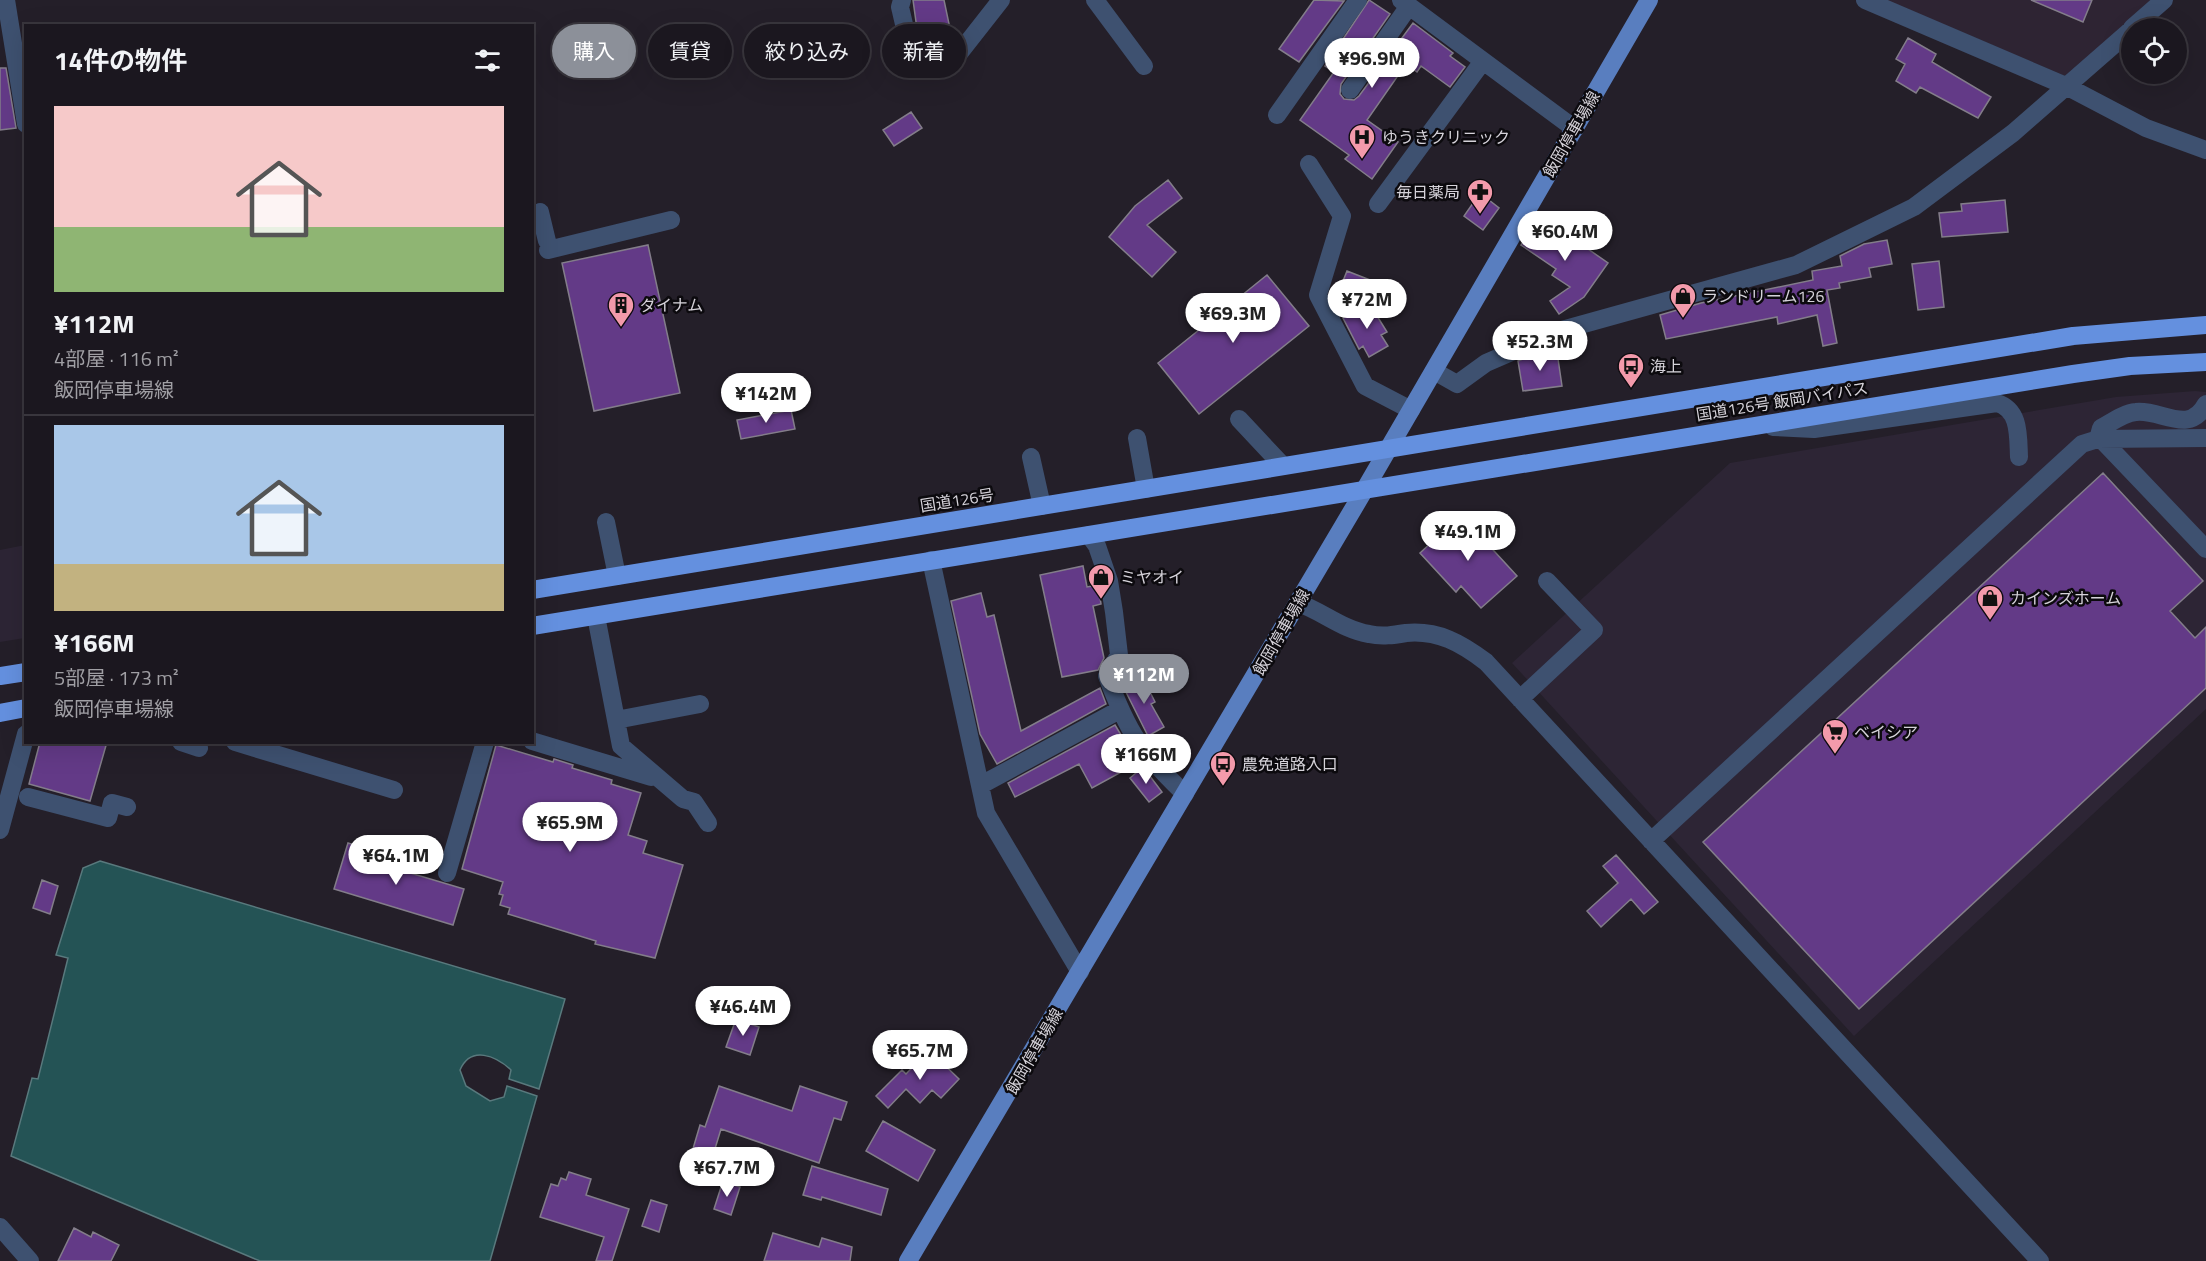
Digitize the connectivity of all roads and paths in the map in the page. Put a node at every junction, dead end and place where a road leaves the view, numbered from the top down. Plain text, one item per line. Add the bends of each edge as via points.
1 (6, 0) edge
2 (902, 0) edge
3 (1001, 0) edge
4 (1095, 0) edge
5 (1358, 0) edge
6 (1649, 0) edge
7 (1865, 0) edge
8 (2164, 0) edge
9 (1405, 3) edge
10 (2144, 18) edge
11 (2121, 38) edge
12 (1483, 61) junction
13 (1144, 66) dead end
14 (2066, 86) junction
15 (1350, 90) dead end
16 (24, 112) edge
17 (1277, 116) dead end
18 (1575, 129) junction
19 (2206, 150) edge
20 (1309, 164) dead end
21 (1378, 204) dead end
22 (540, 212) dead end
23 (671, 220) dead end
24 (2206, 325) edge
25 (2206, 362) edge
26 (1434, 371) junction
27 (2206, 404) edge
28 (1411, 410) junction
29 (1239, 419) dead end
30 (1750, 426) junction
31 (1137, 438) dead end
32 (2206, 438) edge
33 (2100, 439) junction
34 (1388, 449) junction
35 (2019, 457) dead end
36 (1031, 458) dead end
37 (1283, 466) junction
38 (1146, 489) junction
39 (1365, 489) junction
40 (1042, 506) junction
41 (606, 522) dead end
42 (1089, 535) junction
43 (2206, 549) edge
44 (931, 560) junction
45 (617, 576) junction
46 (1547, 581) dead end
47 (534, 590) edge
48 (1298, 603) junction
49 (596, 616) junction
50 (534, 626) edge
51 (24, 672) edge
52 (0, 676) edge
53 (1520, 699) junction
54 (700, 704) dead end
55 (24, 708) edge
56 (0, 712) edge
57 (1112, 714) dead end
58 (616, 720) junction
59 (24, 741) edge
60 (534, 742) edge
61 (242, 744) edge
62 (484, 744) edge
63 (660, 780) junction
64 (981, 785) junction
65 (394, 790) dead end
66 (1185, 794) junction
67 (27, 797) dead end
68 (128, 807) dead end
69 (708, 823) dead end
70 (0, 830) edge
71 (1651, 841) junction
72 (447, 873) dead end
73 (1080, 972) junction
74 (0, 1227) edge
75 (30, 1261) edge
76 (908, 1261) edge
77 (2040, 1261) edge

1 - 16 street
2 - 3 street via 900,7 913,63 926,71 950,64
4 - 13 street
5 - 17 street
6 - 18 main road, 飯岡停車場線
7 - 14 street
8 - 10 street
9 - 12 street
9 - 15 street
11 - 14 street
12 - 18 street
12 - 21 street
14 - 19 street via 2146,128
14 - 26 street via 2013,133 1914,207 1796,265 1562,330 1486,363 1457,384
18 - 26 main road, 飯岡停車場線
20 - 28 street via 1342,216 1318,295 1365,386
22 - 23 street via 548,245
24 - 34 highway, 国道126号 飯岡バイパス via 2073,336
25 - 30 highway, 国道126号 飯岡バイパス via 2130,366
26 - 28 main road, 飯岡停車場線
27 - 33 street via 2199,415 2175,420 2134,411 2102,428
28 - 34 main road, 飯岡停車場線
29 - 37 street
30 - 35 street via 1814,429 1997,404 2008,407 2014,415
30 - 39 highway, 国道126号 飯岡バイパス
31 - 38 street
32 - 33 street
33 - 43 street
33 - 71 street via 2082,444
34 - 37 highway, 国道126号
34 - 39 main road, 飯岡停車場線
36 - 40 street
37 - 38 highway, 国道126号
38 - 40 highway, 国道126号
39 - 42 highway
39 - 48 main road, 飯岡停車場線
40 - 45 highway, 国道126号
41 - 45 street
42 - 44 highway
42 - 66 street via 1109,581 1119,655 1107,676 1122,718 1137,744
44 - 49 highway
44 - 64 street via 950,677
45 - 47 highway, 国道126号
46 - 53 street via 1594,630
48 - 53 street via 1357,632 1427,633 1454,640 1486,662
48 - 66 main road, 飯岡停車場線
49 - 50 highway
49 - 58 street
51 - 52 highway
53 - 71 street
54 - 58 street
55 - 56 highway
57 - 64 street
58 - 63 street via 621,747
59 - 70 street
60 - 63 street
61 - 65 street
62 - 72 street
63 - 69 street via 683,799 694,802
64 - 73 street via 986,813
66 - 73 main road, 飯岡停車場線
67 - 68 street via 108,818 112,802
71 - 77 street
73 - 76 main road, 飯岡停車場線
74 - 75 street

